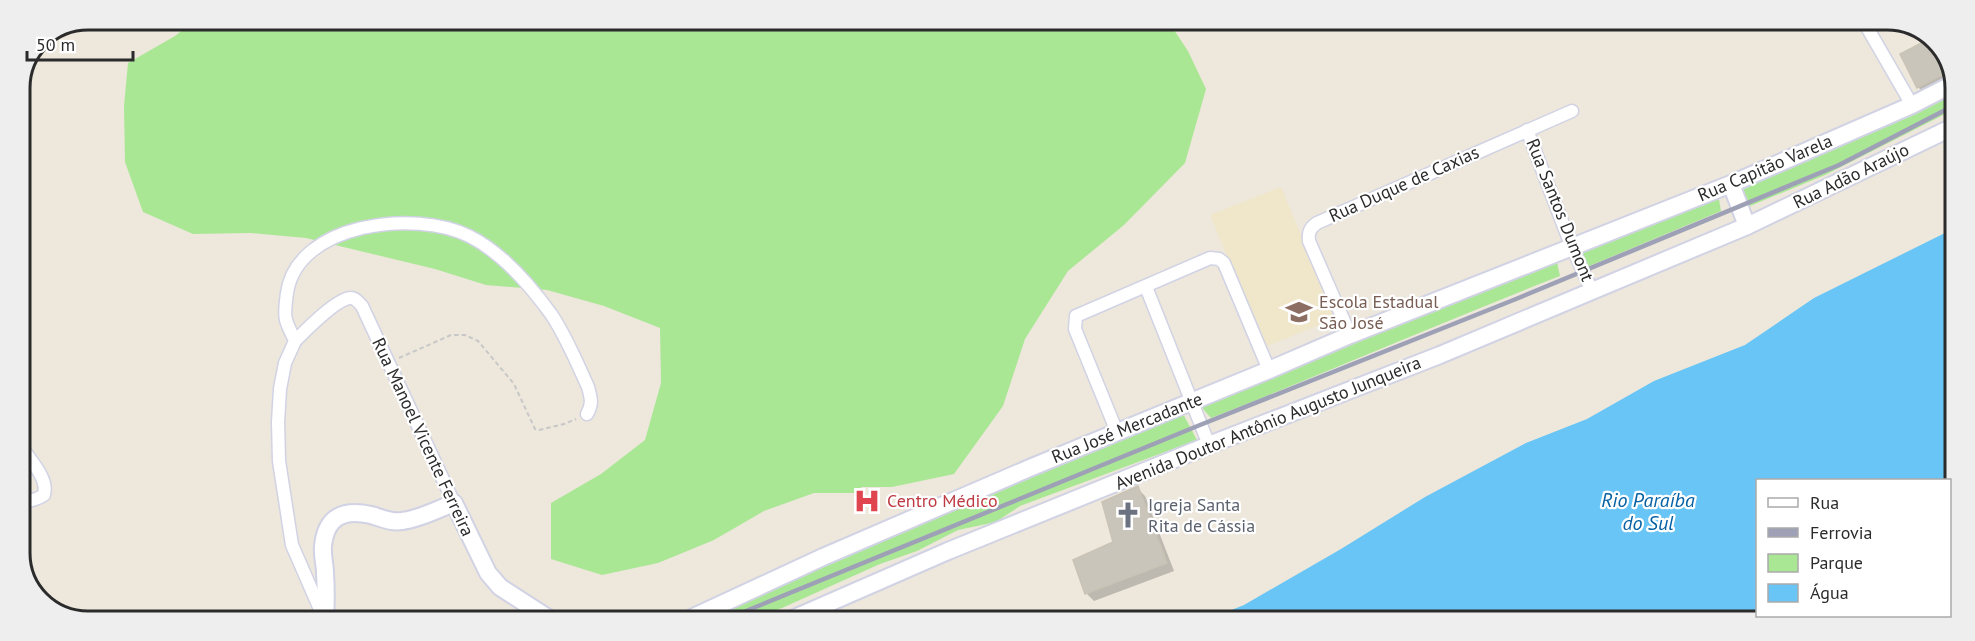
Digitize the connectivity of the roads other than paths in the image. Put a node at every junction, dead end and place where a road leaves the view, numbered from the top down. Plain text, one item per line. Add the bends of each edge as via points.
1 (1869, 30) edge
2 (1945, 88) edge
3 (1912, 105) junction
4 (1572, 111) dead end
5 (1527, 130) junction
6 (1945, 131) edge
7 (1731, 184) junction
8 (1747, 226) junction
9 (1571, 246) junction
10 (1146, 287) junction
11 (1592, 291) junction
12 (1350, 335) junction
13 (295, 341) junction
14 (1269, 370) junction
15 (1190, 402) junction
16 (587, 414) road end
17 (1117, 432) junction
18 (1209, 445) junction
19 (30, 459) edge
20 (30, 500) edge
21 (454, 503) junction
22 (321, 611) edge
23 (325, 611) edge
24 (537, 611) edge
25 (706, 611) edge
26 (811, 611) edge

1 - 3 street
2 - 3 street, Rua Capitão Varela
3 - 7 street, Rua Capitão Varela
4 - 5 street, Rua Duque de Caxias
5 - 9 street, Rua Santos Dumont
5 - 12 street, Rua Duque de Caxias via 1311,228 1309,241
6 - 8 street, Rua Adão Araújo
7 - 8 street
7 - 9 street, Rua Capitão Varela
8 - 11 street, Avenida Doutor Antônio Augusto Junqueira
9 - 11 street, Rua Santos Dumont
9 - 12 street, Rua José Mercadante
10 - 14 street via 1210,258 1219,259
10 - 15 street
10 - 17 street via 1075,318 1075,329
11 - 18 street, Avenida Doutor Antônio Augusto Junqueira
12 - 14 street, Rua José Mercadante
13 - 16 street via 285,318 285,303 289,280 303,257 344,233 366,226 400,222 434,226 468,236 495,254 519,275 552,315 588,387 592,399
13 - 21 street, Rua Manoel Vicente Ferreira via 344,299 351,298 362,306
13 - 22 street via 280,389 279,461 292,545
14 - 15 street, Rua José Mercadante
15 - 17 street, Rua José Mercadante
15 - 18 street
17 - 25 street, Rua José Mercadante via 833,552
18 - 26 street, Avenida Doutor Antônio Augusto Junqueira
19 - 20 street via 46,489 44,495
21 - 23 street via 401,522 353,512 332,520 322,547
21 - 24 street, Rua Manoel Vicente Ferreira via 488,573 500,587

